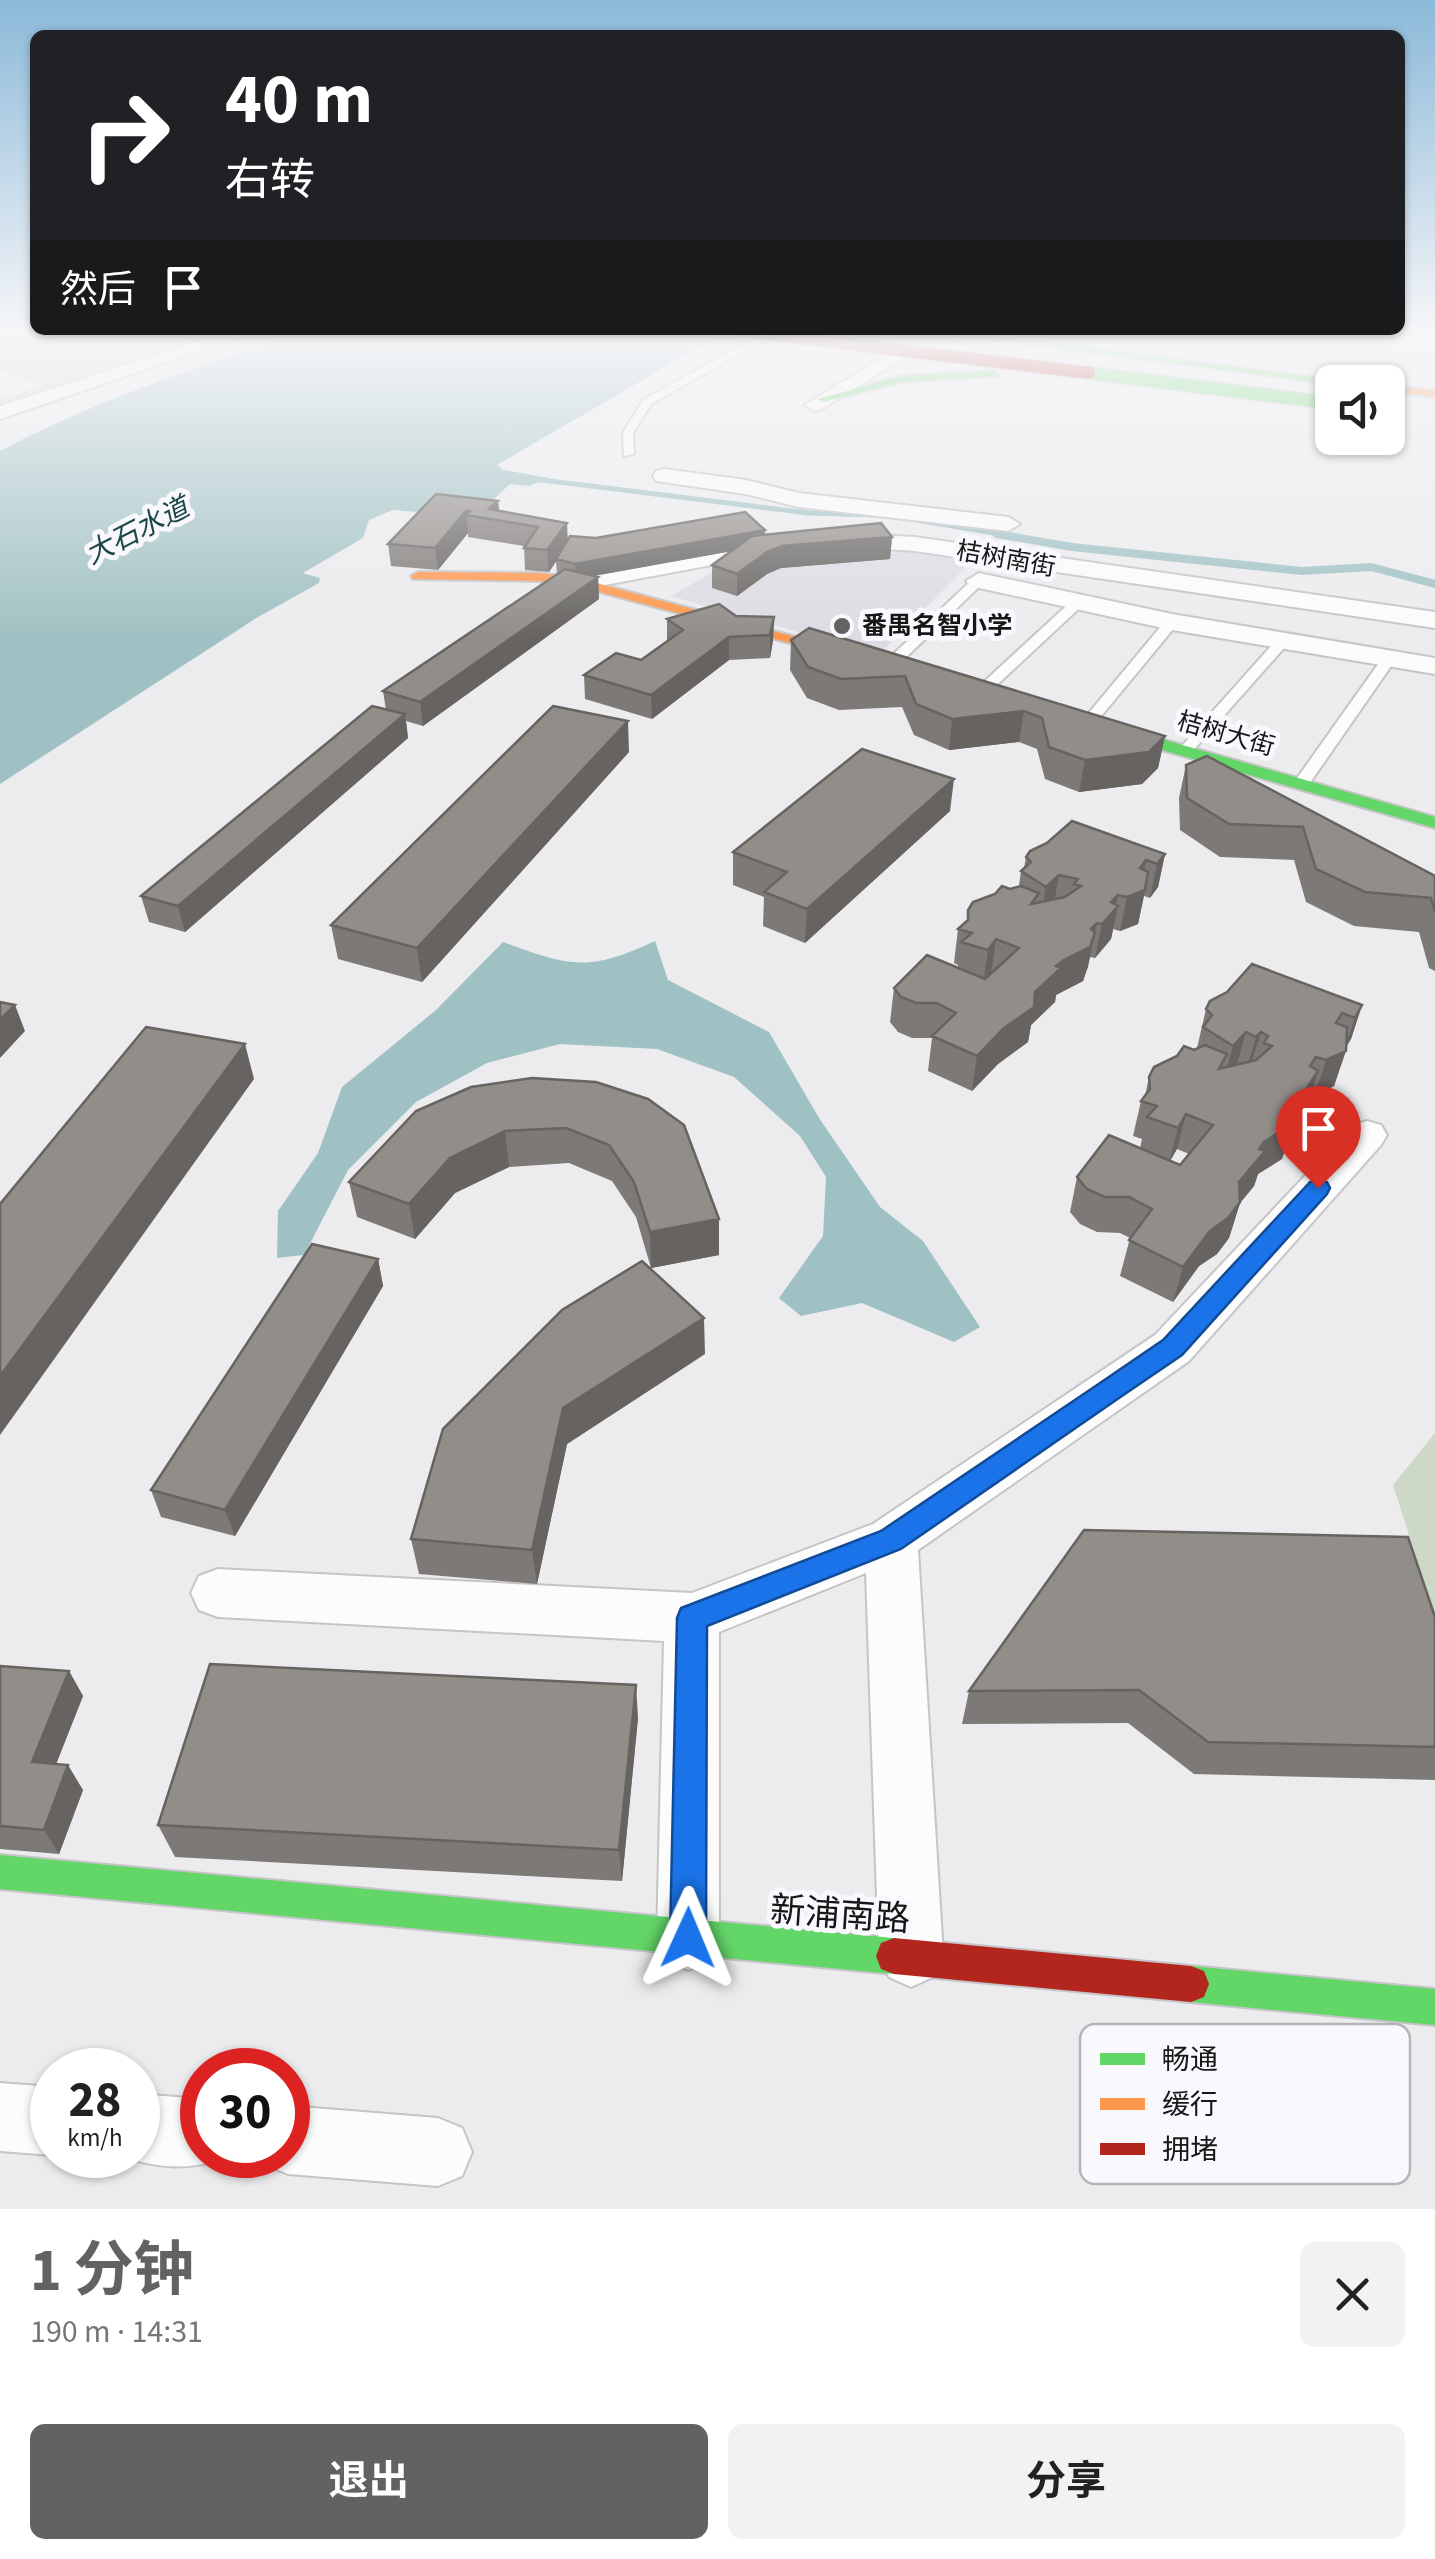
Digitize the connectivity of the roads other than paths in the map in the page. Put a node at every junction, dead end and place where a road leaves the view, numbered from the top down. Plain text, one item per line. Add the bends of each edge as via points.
1 (628, 432) edge
2 (628, 454) dead end
3 (664, 476) dead end
4 (708, 482) junction
5 (686, 504) dead end
6 (1008, 524) dead end
7 (418, 576) dead end
8 (980, 581) joint
9 (578, 582) junction
10 (1080, 602) junction
11 (1435, 620) edge
12 (1172, 622) junction
13 (1284, 638) junction
14 (1391, 656) junction
15 (1435, 666) edge
16 (899, 668) joint
17 (980, 693) edge
18 (1079, 721) joint
19 (1186, 751) junction
20 (1301, 784) junction
21 (1435, 823) edge
22 (1367, 1135) dead end
23 (891, 1540) junction
24 (218, 1592) dead end
25 (692, 1618) junction
26 (0, 1872) edge
27 (688, 1938) junction
28 (911, 1955) junction
29 (1435, 2007) edge
30 (0, 2117) edge
31 (30, 2119) edge
32 (310, 2142) edge
33 (438, 2152) dead end

1 - 2 lane
3 - 4 street
4 - 5 street
4 - 6 street via 799,500
7 - 9 main road
8 - 10 street
8 - 16 lane
9 - 11 street, 桔树南街 via 808,541 915,544
9 - 16 main road
10 - 12 street
10 - 17 lane
12 - 13 street
12 - 18 lane
13 - 14 street
13 - 19 lane
14 - 15 street
14 - 20 lane
18 - 19 main road, 桔树大街
19 - 20 main road, 桔树大街
20 - 21 main road, 桔树大街
22 - 23 street via 1172,1348
23 - 25 street
23 - 28 street
24 - 25 street
25 - 27 street
26 - 27 main road, 新浦南路
27 - 28 main road, 新浦南路
28 - 29 main road, 新浦南路
30 - 31 street
32 - 33 street

